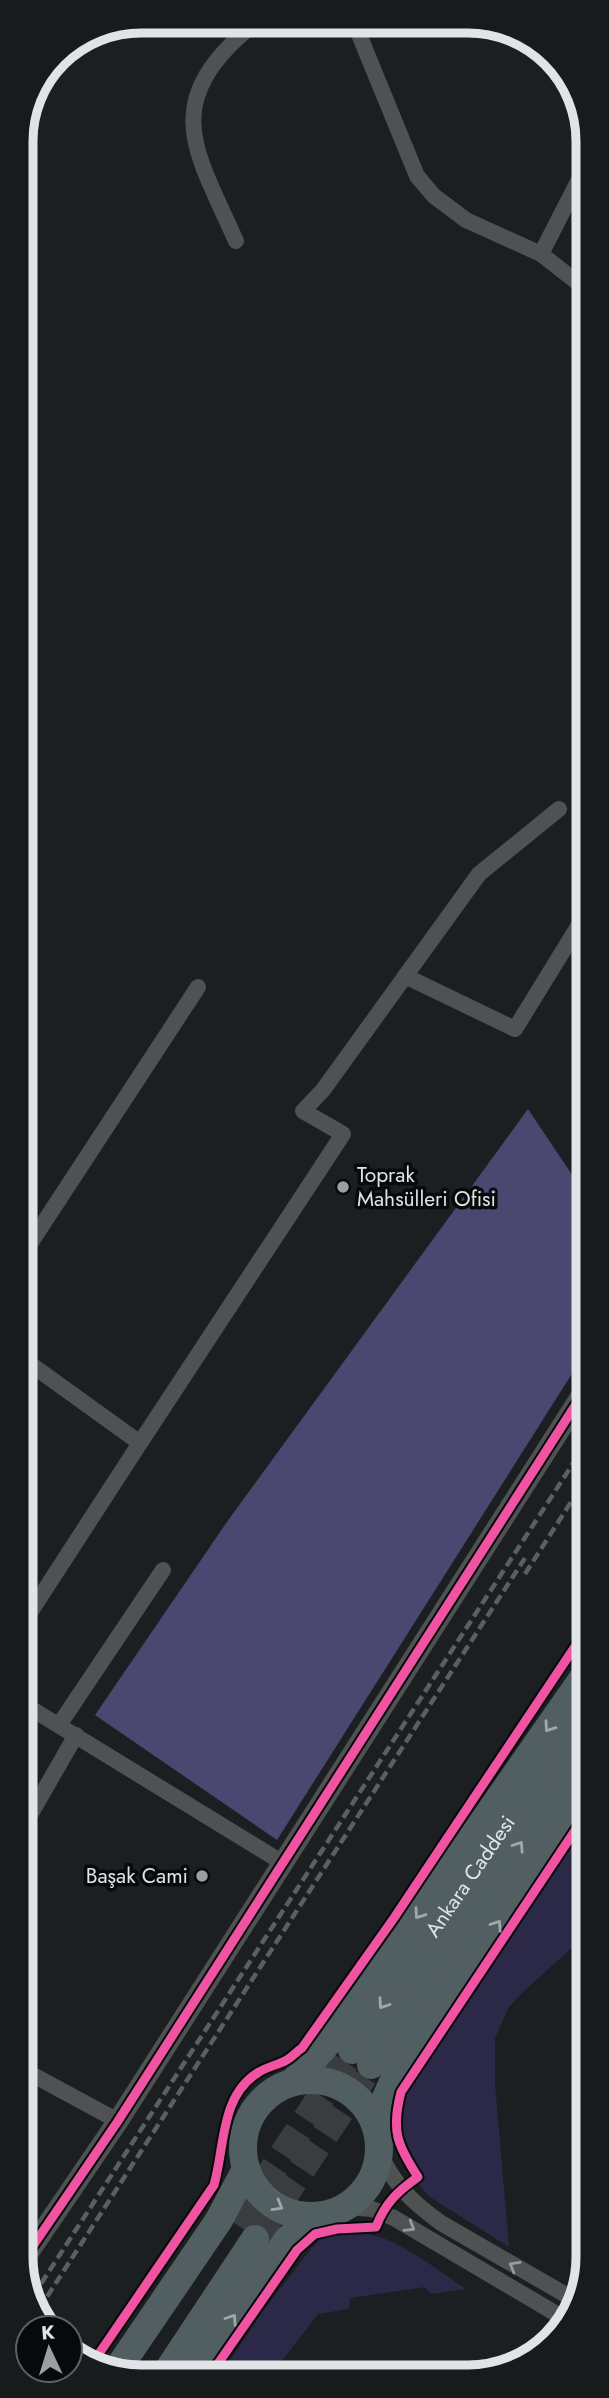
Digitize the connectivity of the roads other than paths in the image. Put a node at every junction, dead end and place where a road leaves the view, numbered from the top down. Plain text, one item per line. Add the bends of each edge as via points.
1 (244, 33) edge
2 (358, 33) edge
3 (576, 185) edge
4 (236, 241) dead end
5 (541, 254) junction
6 (576, 281) edge
7 (559, 809) dead end
8 (576, 930) edge
9 (405, 976) junction
10 (198, 987) dead end
11 (33, 1239) edge
12 (33, 1367) edge
13 (576, 1404) edge
14 (140, 1443) junction
15 (163, 1570) dead end
16 (33, 1608) edge
17 (576, 1687) edge
18 (33, 1709) edge
19 (576, 1721) edge
20 (59, 1724) junction
21 (76, 1735) junction
22 (576, 1759) edge
23 (33, 1810) edge
24 (576, 1814) edge
25 (283, 1863) junction
26 (33, 2074) edge
27 (293, 2082) junction
28 (118, 2121) junction
29 (378, 2141) junction
30 (246, 2169) junction
31 (336, 2211) junction
32 (33, 2246) edge
33 (567, 2297) edge
34 (558, 2315) edge
35 (135, 2361) edge
36 (171, 2365) edge
37 (201, 2365) edge

1 - 4 street via 212,65 193,103 191,128
2 - 5 street via 417,176 434,196 466,220
3 - 5 street
5 - 6 street
7 - 9 street via 479,874
8 - 9 street via 515,1029
9 - 14 street via 303,1111 343,1134
10 - 11 street
12 - 14 street
13 - 25 street
14 - 16 street
15 - 20 street
17 -> 27 highway via 333,2037
18 - 20 street
19 -> 22 highway, Ankara Caddesi via 362,2057
20 - 21 street
21 - 23 street
21 - 25 street
29 -> 24 highway via 383,2105 398,2070
25 - 28 street
26 - 28 street
27 - 29 highway via 335,2084 354,2095 369,2111
27 - 30 highway via 257,2106 243,2147
28 - 32 street
29 - 31 highway via 372,2179 361,2195
33 -> 29 street via 421,2208 401,2189
30 -> 31 highway via 269,2202 287,2212 306,2216
30 - 35 highway
31 -> 34 street via 372,2209 394,2218
37 -> 31 highway via 288,2239 311,2221
35 - 36 highway via 246,2232

